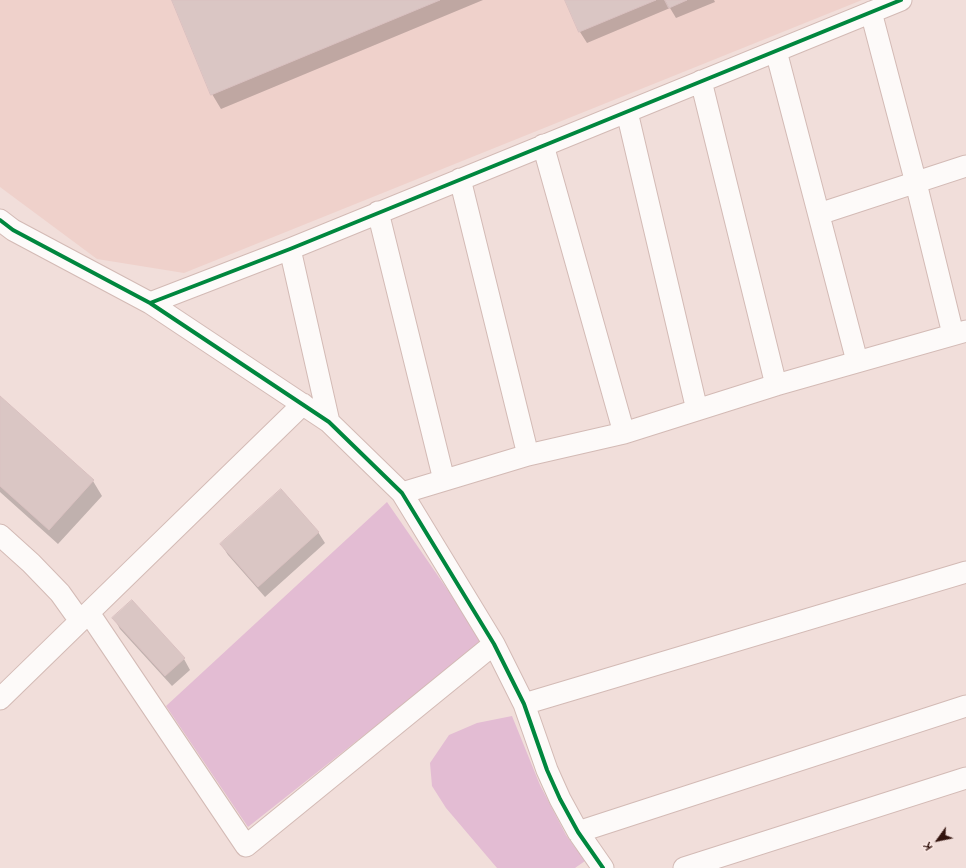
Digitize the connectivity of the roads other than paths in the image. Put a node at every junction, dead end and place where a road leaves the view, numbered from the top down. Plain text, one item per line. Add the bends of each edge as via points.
1 (901, 0) edge
2 (871, 12) junction
3 (776, 50) junction
4 (701, 81) junction
5 (626, 112) junction
6 (543, 145) junction
7 (966, 166) edge
8 (460, 179) junction
9 (916, 183) junction
10 (378, 212) junction
11 (819, 214) junction
12 (0, 220) edge
13 (290, 249) junction
14 (150, 303) junction
15 (959, 333) edge
16 (857, 361) junction
17 (776, 385) junction
18 (303, 404) junction
19 (697, 410) junction
20 (329, 422) junction
21 (624, 433) junction
22 (528, 455) junction
23 (444, 480) junction
24 (402, 493) junction
25 (0, 535) edge
26 (966, 572) edge
27 (84, 617) junction
28 (494, 644) junction
29 (0, 699) edge
30 (524, 704) junction
31 (966, 706) edge
32 (966, 778) edge
33 (578, 832) junction
34 (598, 866) edge
35 (684, 868) edge

1 - 2 street
2 - 3 street
2 - 9 street
3 - 4 street
3 - 11 street
4 - 5 street
4 - 17 street
5 - 6 street
5 - 19 street
6 - 8 street
6 - 21 street
7 - 9 street
8 - 10 street
8 - 22 street
9 - 11 street
9 - 15 street
10 - 13 street
10 - 23 street
11 - 16 street
12 - 14 street via 13,230
13 - 14 street
13 - 20 street
14 - 18 street
15 - 16 street
16 - 17 street
17 - 19 street
18 - 20 street
18 - 27 street
19 - 21 street
20 - 24 street
21 - 22 street
22 - 23 street
23 - 24 street
24 - 28 street
25 - 27 street
26 - 30 street
27 - 28 street via 246,846
27 - 29 street
28 - 30 street
30 - 33 street via 547,770
31 - 33 street
32 - 35 street
33 - 34 street

